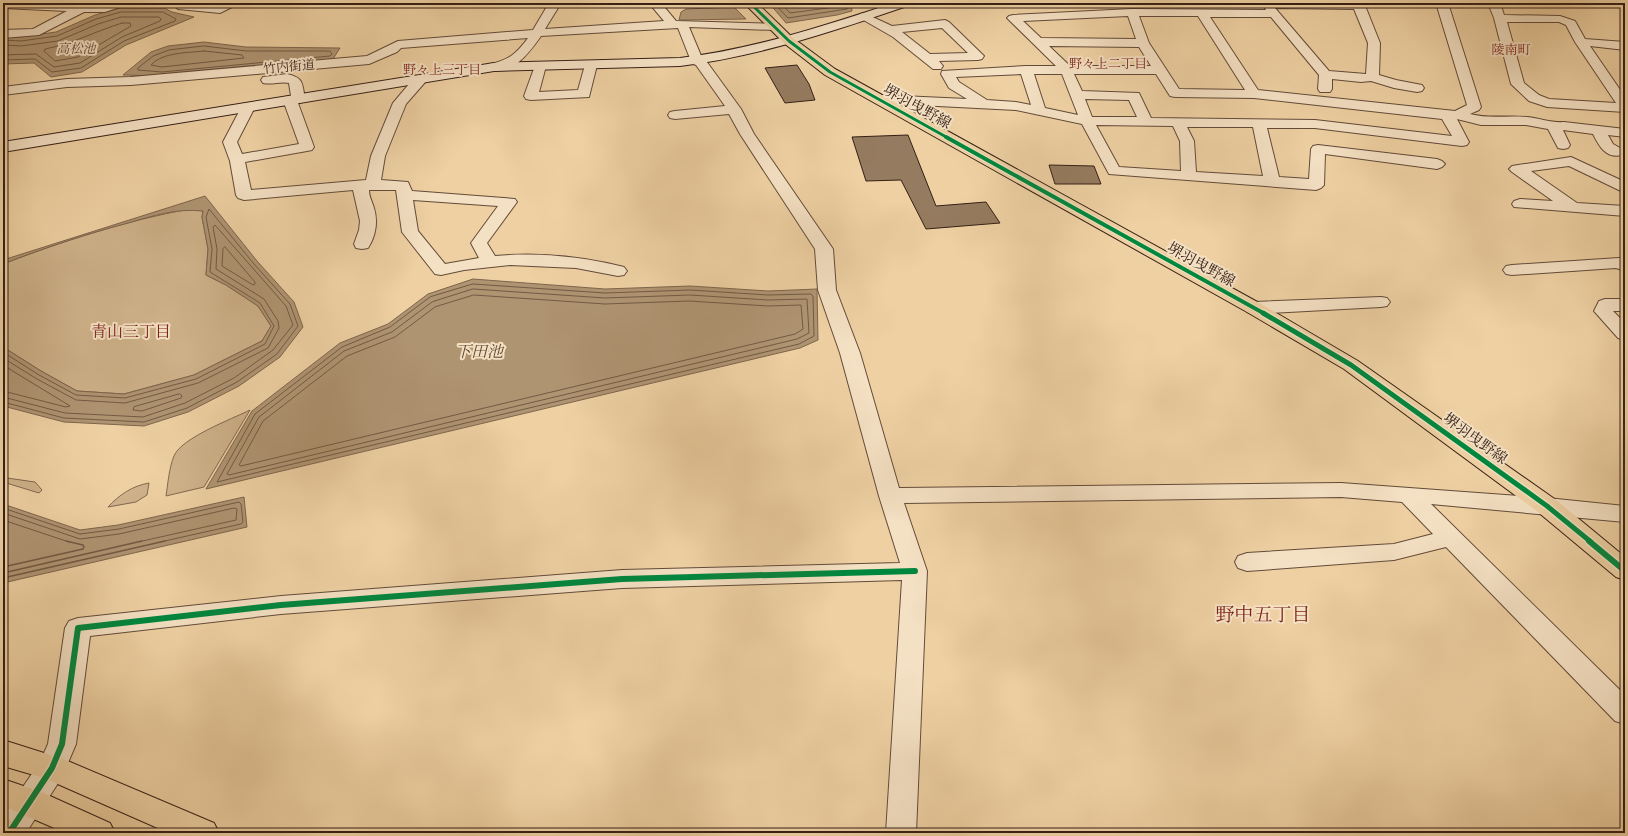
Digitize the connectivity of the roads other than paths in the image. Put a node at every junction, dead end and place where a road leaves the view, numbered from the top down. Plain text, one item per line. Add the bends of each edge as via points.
1 (122, 3) edge
2 (189, 3) edge
3 (232, 3) edge
4 (555, 3) edge
5 (655, 3) edge
6 (750, 3) edge
7 (906, 3) edge
8 (1442, 3) edge
9 (1494, 3) edge
10 (25, 4) edge
11 (1358, 4) edge
12 (3, 5) edge
13 (81, 8) junction
14 (1132, 12) junction
15 (1202, 12) junction
16 (1274, 14) junction
17 (3, 15) edge
18 (864, 16) junction
19 (1500, 18) junction
20 (677, 25) junction
21 (774, 26) junction
22 (890, 30) junction
23 (536, 33) junction
24 (3, 34) edge
25 (789, 40) junction
26 (1038, 42) junction
27 (1581, 42) junction
28 (1144, 43) junction
29 (1625, 46) edge
30 (927, 58) junction
31 (698, 61) junction
32 (591, 65) junction
33 (540, 66) junction
34 (494, 68) junction
35 (1066, 69) junction
36 (1026, 70) junction
37 (1160, 70) junction
38 (947, 74) junction
39 (1325, 75) junction
40 (1372, 77) junction
41 (420, 80) junction
42 (243, 83) dead end
43 (1417, 88) dead end
44 (3, 91) edge
45 (1254, 94) junction
46 (1076, 95) junction
47 (1534, 98) junction
48 (879, 99) junction
49 (294, 100) junction
50 (1326, 101) junction
51 (983, 104) junction
52 (1351, 104) junction
53 (248, 107) junction
54 (1625, 108) edge
55 (734, 109) junction
56 (1039, 110) junction
57 (675, 115) dead end
58 (1452, 115) junction
59 (1087, 121) junction
60 (1513, 121) junction
61 (1146, 122) junction
62 (1178, 123) junction
63 (1259, 124) junction
64 (1558, 127) junction
65 (1358, 130) junction
66 (1598, 130) junction
67 (1625, 133) edge
68 (1563, 145) dead end
69 (3, 147) edge
70 (1622, 153) edge
71 (1359, 155) junction
72 (236, 159) junction
73 (1437, 164) dead end
74 (1189, 175) junction
75 (1272, 181) junction
76 (368, 185) junction
77 (1625, 188) edge
78 (404, 195) junction
79 (1520, 204) dead end
80 (1572, 207) junction
81 (1625, 211) edge
82 (362, 244) dead end
83 (1530, 253) dead end
84 (490, 262) junction
85 (1625, 266) edge
86 (1548, 268) junction
87 (618, 270) dead end
88 (1512, 270) dead end
89 (1381, 302) dead end
90 (1625, 305) edge
91 (1254, 308) junction
92 (1625, 334) edge
93 (1408, 495) junction
94 (890, 496) junction
95 (1547, 506) junction
96 (1625, 514) edge
97 (1451, 538) junction
98 (1247, 562) dead end
99 (915, 571) junction
100 (1625, 572) edge
101 (1625, 713) edge
102 (3, 753) edge
103 (52, 768) junction
104 (16, 797) edge
105 (3, 832) edge
106 (8, 833) edge
107 (99, 833) edge
108 (203, 833) edge
109 (901, 833) edge

1 - 13 street via 105,10
2 - 3 street via 182,7 220,10
4 - 23 street
5 - 20 street
6 - 21 main road, 堺羽曳野線
7 - 18 street
8 - 58 street via 1474,107
9 - 19 street
10 - 12 street
10 - 13 street
10 - 17 street
11 - 16 street via 1267,4
11 - 40 street via 1374,43
13 - 24 street via 35,32
14 - 15 street
14 - 26 street via 1013,18
14 - 28 street
15 - 16 street
15 - 45 street
16 - 39 street
18 - 22 street
18 - 25 street
19 - 27 street via 1560,20 1571,23
19 - 47 street via 1518,84
20 - 21 street, 竹内街道
20 - 23 street, 竹内街道
20 - 31 street
21 - 25 main road, 堺羽曳野線
22 - 30 street
22 - 30 street via 945,24 978,56
23 - 34 street via 522,54 510,63
23 - 44 street, 竹内街道 via 398,45 369,60 131,81 96,80
25 - 31 street via 739,54
25 - 48 main road, 堺羽曳野線 via 830,72
26 - 28 street
26 - 35 street
27 - 29 street
27 - 54 street
28 - 37 street
30 - 38 street
31 - 32 street
31 - 55 street
32 - 33 street
32 - 33 street via 584,94 531,96
33 - 34 street
34 - 41 street
35 - 36 street
35 - 37 street
35 - 46 street
36 - 38 street
36 - 56 street
37 - 45 street via 1175,93
38 - 51 street via 954,85
39 - 40 street
39 - 50 street
40 - 43 street
41 - 49 street
41 - 76 street via 400,103
42 - 49 street via 287,78 295,81
45 - 50 street
46 - 59 street
46 - 61 street via 1134,96
47 - 54 street via 1547,103
47 - 60 street via 1529,108
48 - 51 street
48 - 91 main road, 堺羽曳野線
49 - 53 street
49 - 72 street via 307,147
50 - 52 street
51 - 56 street
52 - 58 street
52 - 65 street
53 - 69 street
53 - 72 street via 230,142
55 - 57 street
55 - 94 street via 747,134 824,249 827,290 850,354
56 - 59 street
58 - 60 street via 1481,121
58 - 65 street via 1462,142
59 - 61 street
59 - 74 street via 1114,171
60 - 64 street
61 - 62 street
62 - 63 street
62 - 74 street via 1186,141
63 - 65 street via 1315,124
63 - 75 street
64 - 66 street
64 - 68 street via 1554,127
65 - 71 street
66 - 67 street
66 - 70 street via 1607,147
71 - 73 street
71 - 75 street via 1318,149 1316,185
72 - 76 street via 244,195
74 - 75 street
76 - 78 street via 403,184
76 - 82 street via 361,194 368,220 368,230
77 - 80 street via 1571,161 1517,169
78 - 84 street via 410,232 441,270
78 - 84 street via 509,202 479,243
79 - 80 street
80 - 81 street
83 - 86 street
84 - 87 street via 510,260 576,263
85 - 86 street via 1619,263
86 - 88 street
89 - 91 street
90 - 92 street via 1605,305 1603,310
91 - 95 main road, 堺羽曳野線 via 1351,365
93 - 94 street via 1341,490
93 - 95 street
93 - 97 street
94 - 99 street
95 - 96 street
95 - 100 main road, 堺羽曳野線
97 - 98 street via 1394,552
97 - 101 street
99 - 103 street via 622,579 281,605 78,628 62,744
99 - 109 street
102 - 103 main road
103 - 104 street
103 - 108 main road
104 - 106 street
104 - 107 main road
105 - 106 main road

